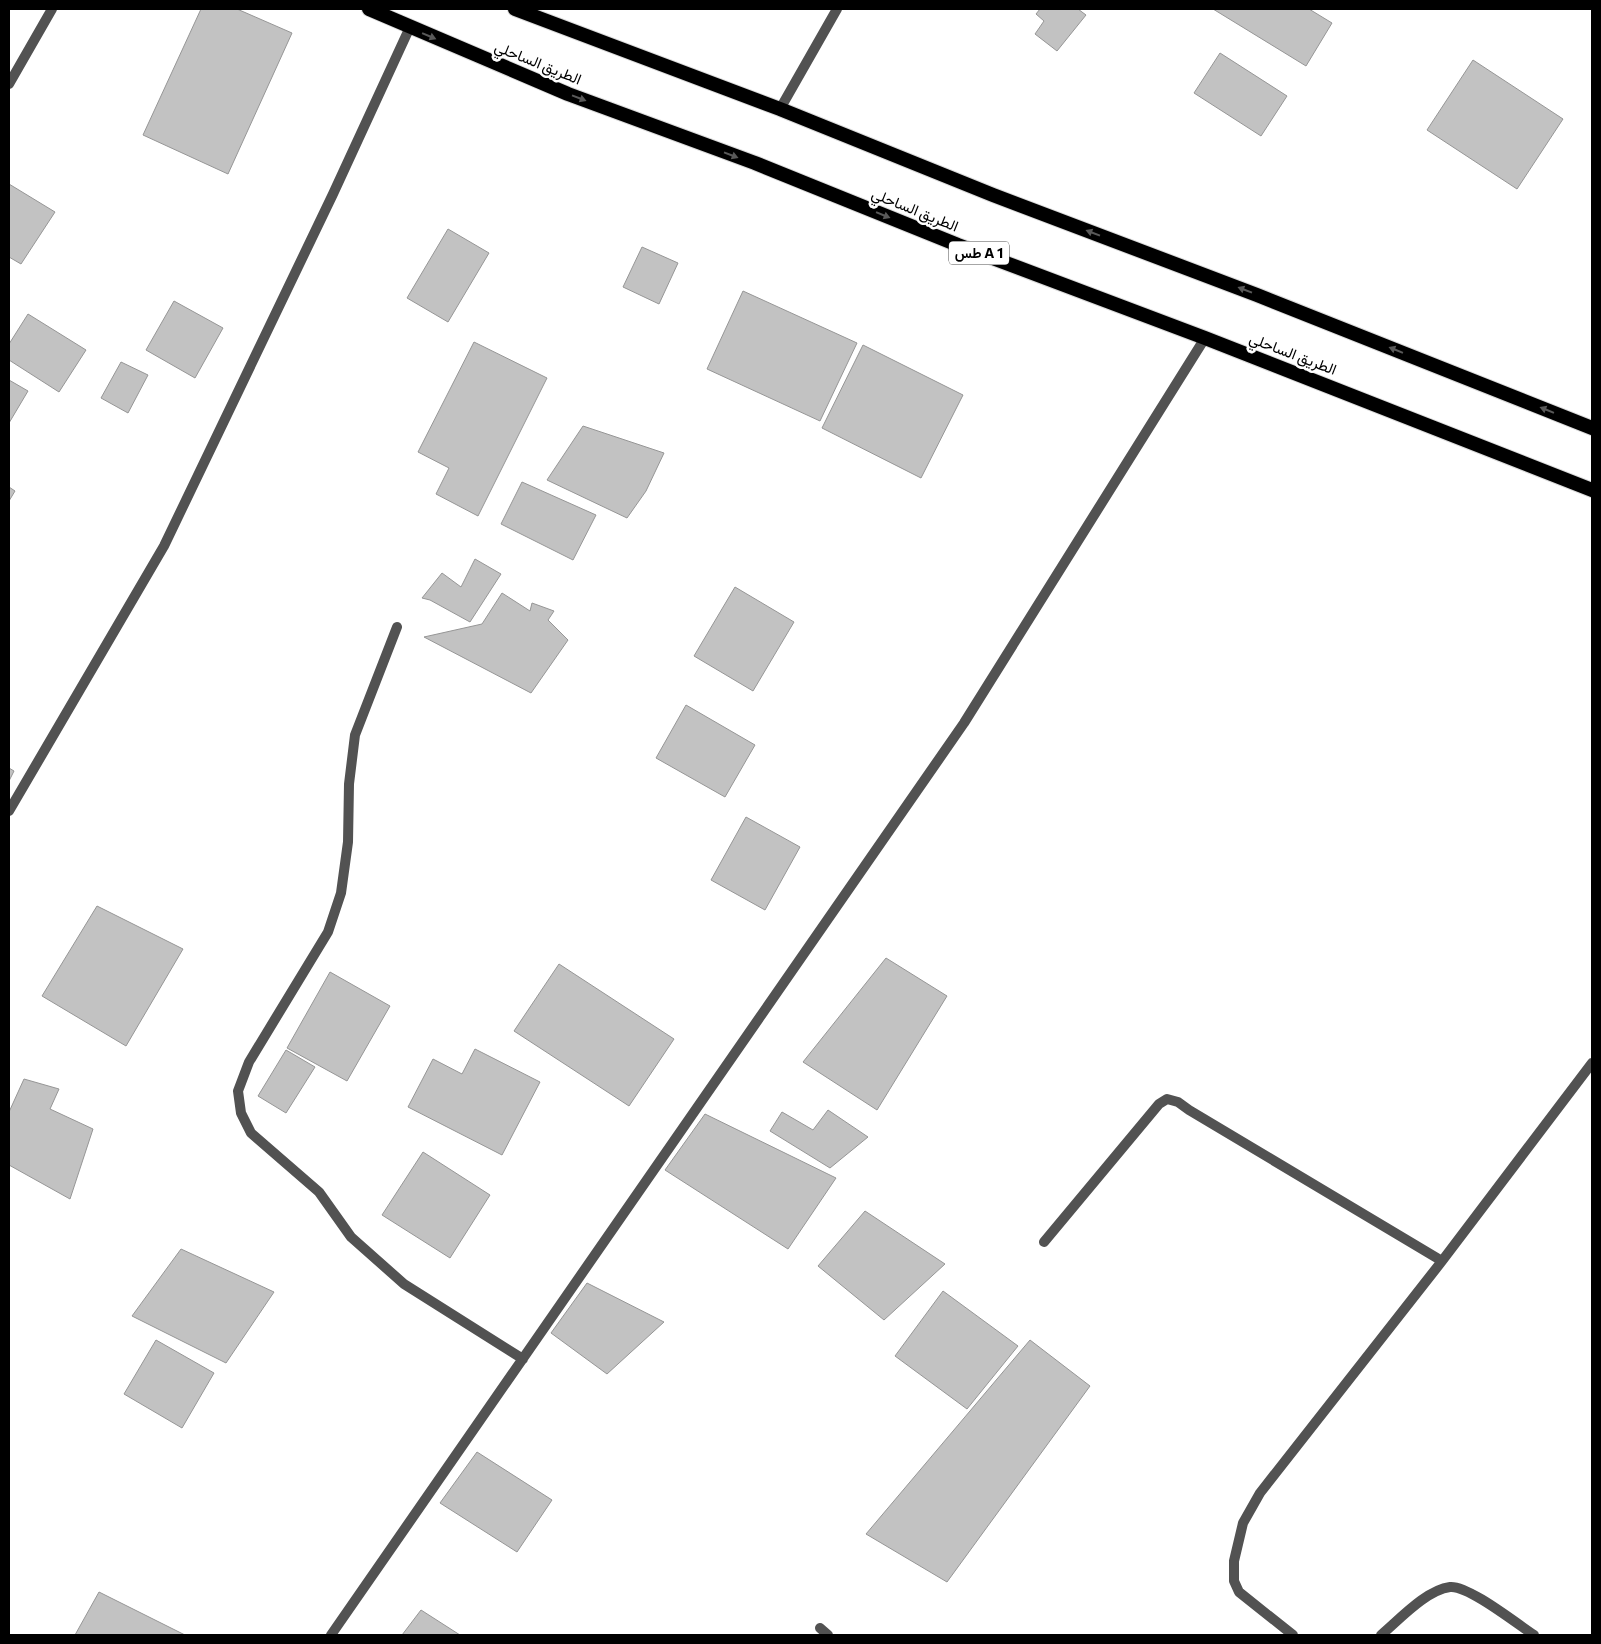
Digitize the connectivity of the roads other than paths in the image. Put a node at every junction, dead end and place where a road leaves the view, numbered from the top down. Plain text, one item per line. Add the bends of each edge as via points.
1 (52, 9) edge
2 (369, 9) edge
3 (514, 9) edge
4 (837, 9) edge
5 (410, 28) junction
6 (9, 84) edge
7 (780, 109) junction
8 (1206, 338) junction
9 (1592, 428) edge
10 (1592, 490) edge
11 (397, 627) dead end
12 (9, 811) edge
13 (1592, 1063) edge
14 (1044, 1242) dead end
15 (1442, 1261) junction
16 (523, 1359) junction
17 (820, 1628) dead end
18 (331, 1635) edge
19 (828, 1635) edge
20 (1293, 1635) edge
21 (1381, 1635) edge
22 (1534, 1635) edge

1 - 6 street
2 - 5 highway, الطريق الساحلي / طس A 1
3 - 7 highway
4 - 7 street
5 -> 8 highway, الطريق الساحلي / طس A 1 via 568,94
5 - 12 street via 164,546
9 -> 7 highway via 1257,295 992,195
8 - 10 highway, الطريق الساحلي / طس A 1
8 - 16 street via 964,723
11 - 16 street via 355,735 341,893 328,932 248,1062 238,1091 241,1113 251,1133 319,1192 351,1237 404,1284
13 - 15 street
14 - 15 street via 1159,1104 1167,1099 1178,1102
15 - 20 street via 1260,1493 1244,1523 1234,1561 1234,1581 1239,1592
16 - 18 street
17 - 19 street
21 - 22 street via 1422,1600 1450,1587 1482,1600

